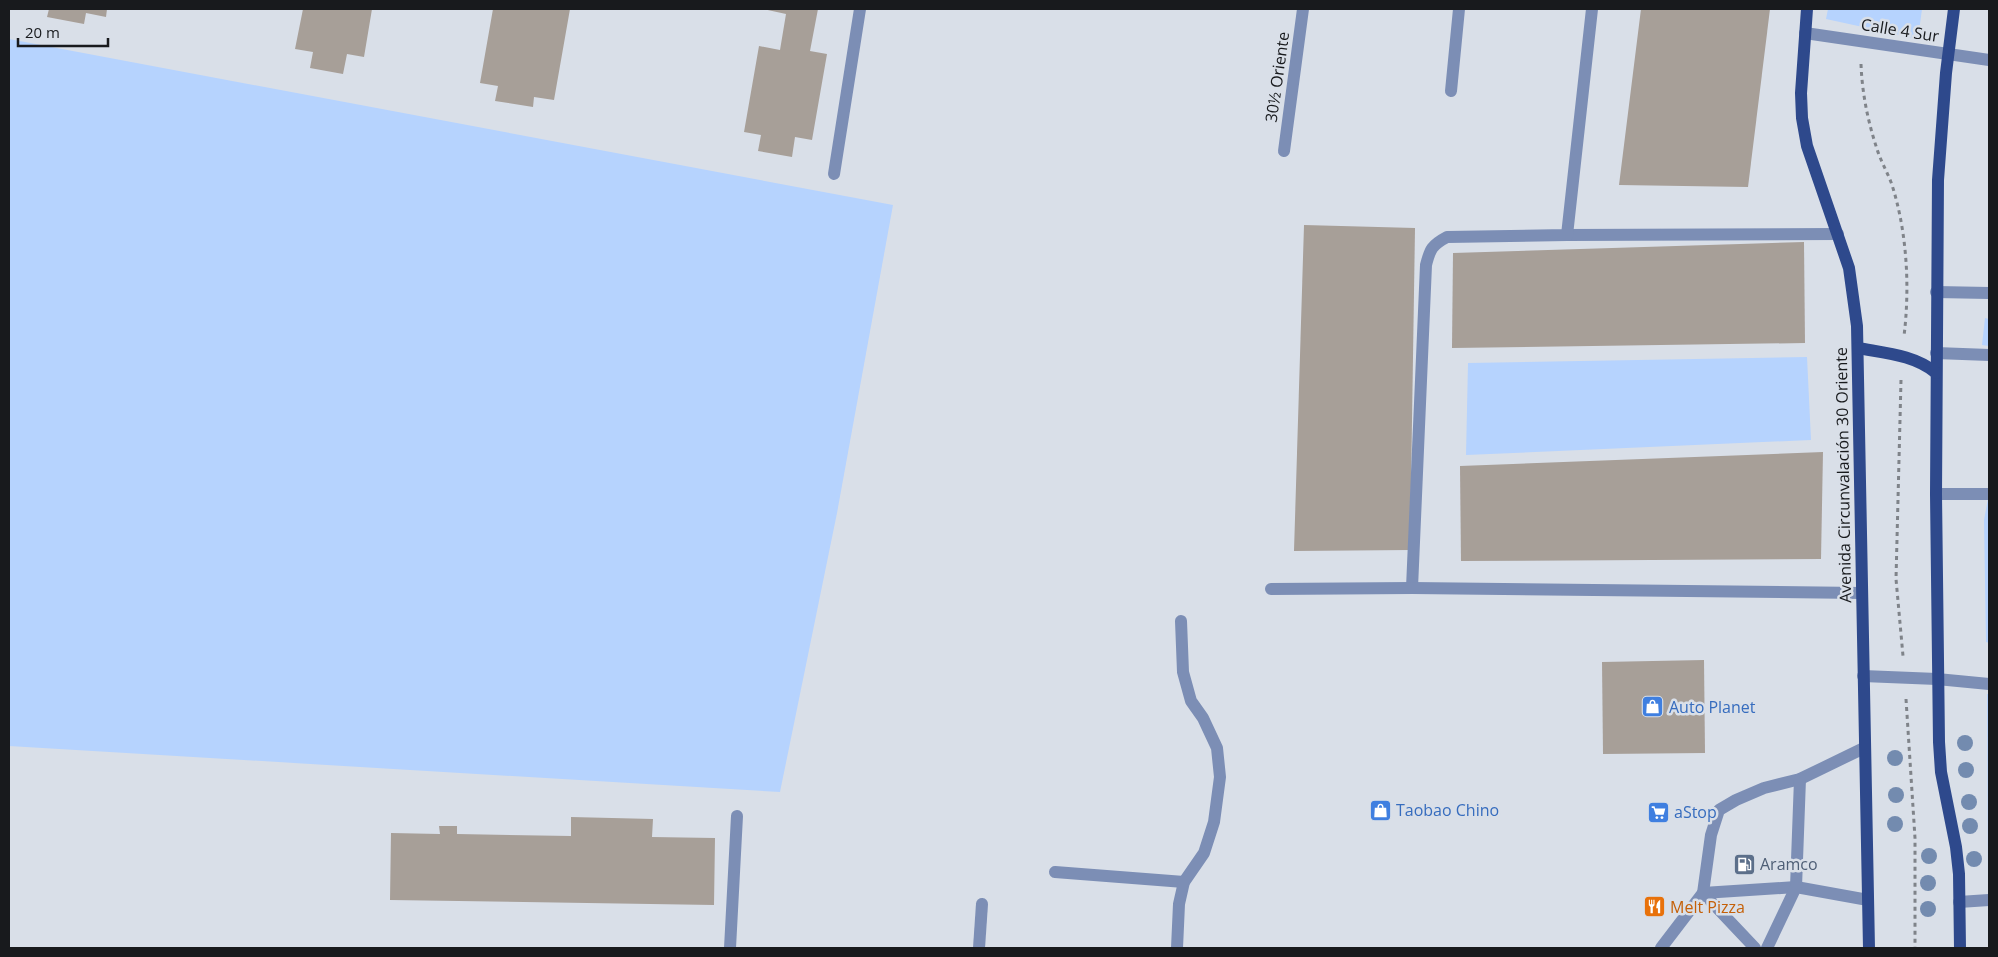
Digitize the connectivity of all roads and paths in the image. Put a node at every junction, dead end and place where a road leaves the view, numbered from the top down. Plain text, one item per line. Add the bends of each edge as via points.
1 (860, 9) edge
2 (1303, 9) edge
3 (1459, 9) edge
4 (1592, 9) edge
5 (1807, 9) edge
6 (1954, 9) edge
7 (1805, 33) junction
8 (1860, 41) junction
9 (1948, 54) junction
10 (1989, 60) edge
11 (1450, 91) dead end
12 (1284, 151) dead end
13 (834, 174) dead end
14 (1838, 234) junction
15 (1567, 235) junction
16 (1936, 292) junction
17 (1989, 293) edge
18 (1858, 348) junction
19 (1936, 353) junction
20 (1989, 355) edge
21 (1902, 357) junction
22 (1936, 373) junction
23 (1936, 494) junction
24 (1989, 494) edge
25 (1412, 588) junction
26 (1272, 589) dead end
27 (1861, 593) junction
28 (1180, 621) dead end
29 (1863, 676) junction
30 (1905, 678) junction
31 (1937, 679) junction
32 (1989, 684) edge
33 (1864, 748) junction
34 (1800, 779) junction
35 (738, 816) dead end
36 (1056, 872) dead end
37 (1184, 882) junction
38 (1796, 887) junction
39 (1703, 893) junction
40 (1868, 900) junction
41 (1989, 900) edge
42 (1959, 902) junction
43 (982, 904) dead end
44 (730, 948) edge
45 (979, 948) edge
46 (1177, 948) edge
47 (1661, 948) edge
48 (1755, 948) edge
49 (1767, 948) edge
50 (1869, 948) edge
51 (1915, 948) edge
52 (1960, 948) edge

1 - 13 street
2 - 12 street, 30½ Oriente
3 - 11 street
4 - 15 street
5 - 7 main road, Avenida Circunvalación 30 Oriente
6 - 9 main road
7 - 8 street, Calle 4 Sur
7 - 14 main road, Avenida Circunvalación 30 Oriente via 1800,93 1802,118 1807,146
8 - 9 street, Calle 4 Sur
8 - 21 path via 1868,116 1892,185 1904,244 1906,316
9 - 10 street, Calle 4 Sur
9 - 16 main road via 1938,180
14 - 15 street
14 - 18 main road, Avenida Circunvalación 30 Oriente via 1855,304
15 - 25 street via 1447,237 1429,252
16 - 17 street
16 - 19 main road
18 - 21 main road
18 - 27 main road, Avenida Circunvalación 30 Oriente
19 - 20 street
19 - 22 main road
21 - 22 main road via 1928,366
21 - 30 path via 1896,579
22 - 23 main road
23 - 24 street
23 - 31 main road
25 - 26 street
25 - 27 street
27 - 29 main road, Avenida Circunvalación 30 Oriente
28 - 37 street via 1183,672 1190,701 1203,718 1217,748 1220,777 1214,822 1204,853
29 - 30 street
29 - 33 main road, Avenida Circunvalación 30 Oriente
30 - 31 street
30 - 51 path via 1914,838
31 - 32 street
31 - 42 main road via 1941,772 1956,847
33 - 34 street
33 - 40 main road, Avenida Circunvalación 30 Oriente
34 - 38 street
34 - 39 street via 1764,788 1718,810
35 - 44 street
36 - 37 street
37 - 46 street
38 - 39 street
38 - 40 street
38 - 49 street
39 - 47 street
39 - 48 street
40 - 50 main road, Avenida Circunvalación 30 Oriente
41 - 42 street
42 - 52 main road
43 - 45 street

